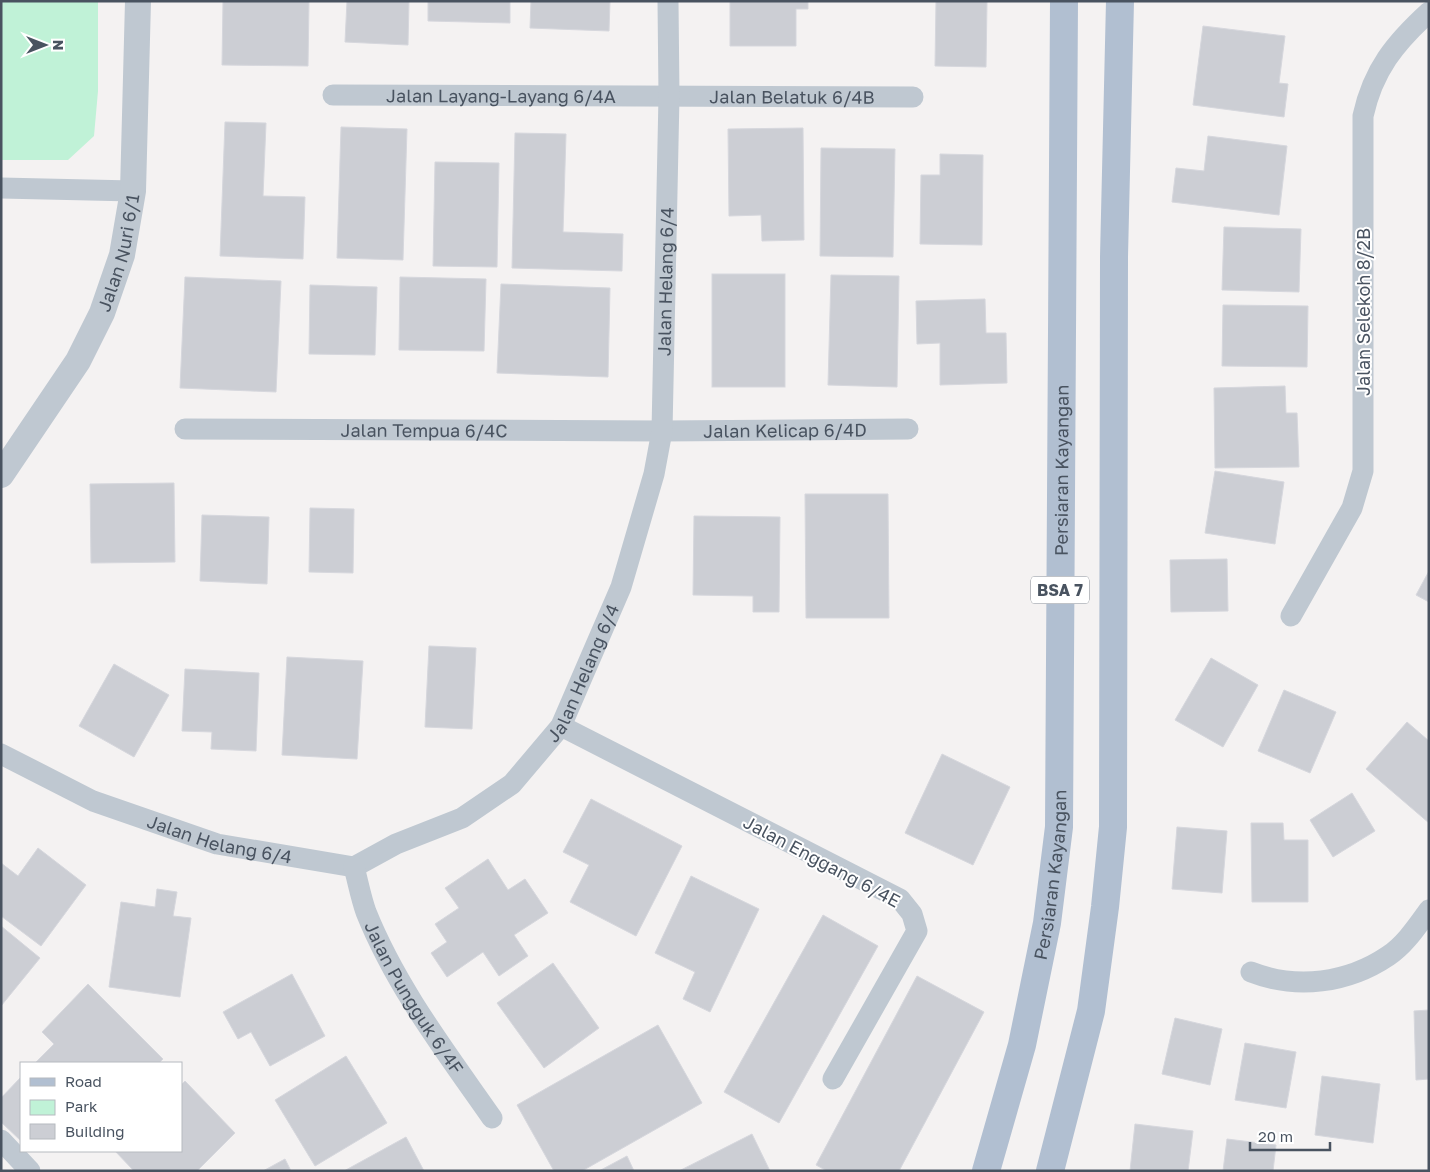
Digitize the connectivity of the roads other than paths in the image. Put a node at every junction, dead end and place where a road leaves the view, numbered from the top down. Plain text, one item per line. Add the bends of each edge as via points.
1 (138, 1) edge
2 (668, 1) edge
3 (1057, 1) edge
4 (1064, 1) edge
5 (1120, 1) edge
6 (1429, 12) edge
7 (1064, 40) junction
8 (333, 95) dead end
9 (669, 96) junction
10 (913, 97) dead end
11 (1, 188) edge
12 (133, 191) junction
13 (185, 429) dead end
14 (908, 429) dead end
15 (662, 431) junction
16 (1, 475) edge
17 (1291, 616) dead end
18 (561, 726) junction
19 (1, 754) edge
20 (354, 867) junction
21 (1429, 910) edge
22 (1251, 972) dead end
23 (833, 1079) dead end
24 (1064, 1114) junction
25 (492, 1118) dead end
26 (1, 1140) edge
27 (30, 1171) edge
28 (986, 1171) edge
29 (1050, 1171) edge
30 (1068, 1171) edge

1 - 12 street, Jalan Nuri 6/1
2 - 9 street, Jalan Helang 6/4
3 - 7 main road
4 - 7 main road, Persiaran Kayangan / BSA 7
5 - 24 main road, BSA 7 via 1114,256 1113,827 1091,1011
6 - 17 street, Jalan Selekoh 8/2B via 1403,36 1380,68 1363,116 1363,471 1352,508
7 - 28 main road, Persiaran Kayangan / BSA 7 via 1059,827 1047,922 1022,1045
8 - 9 street, Jalan Layang-Layang 6/4A
9 - 10 street, Jalan Belatuk 6/4B
9 - 15 street, Jalan Helang 6/4
11 - 12 street
12 - 16 street, Jalan Nuri 6/1 via 122,255 102,313 78,361
13 - 15 street, Jalan Tempua 6/4C
14 - 15 street, Jalan Kelicap 6/4D
15 - 18 street, Jalan Helang 6/4 via 654,474 621,587
18 - 20 street, Jalan Helang 6/4 via 512,784 462,818 396,844
18 - 23 street, Jalan Enggang 6/4E via 900,899 912,914 917,930
19 - 20 street, Jalan Helang 6/4 via 93,801 217,844
20 - 25 street, Jalan Pungguk 6/4F via 366,910 389,960 426,1024
21 - 22 street via 1390,956 1353,975 1294,983 1270,980
24 - 29 main road, BSA 7
24 - 30 main road
26 - 27 street

